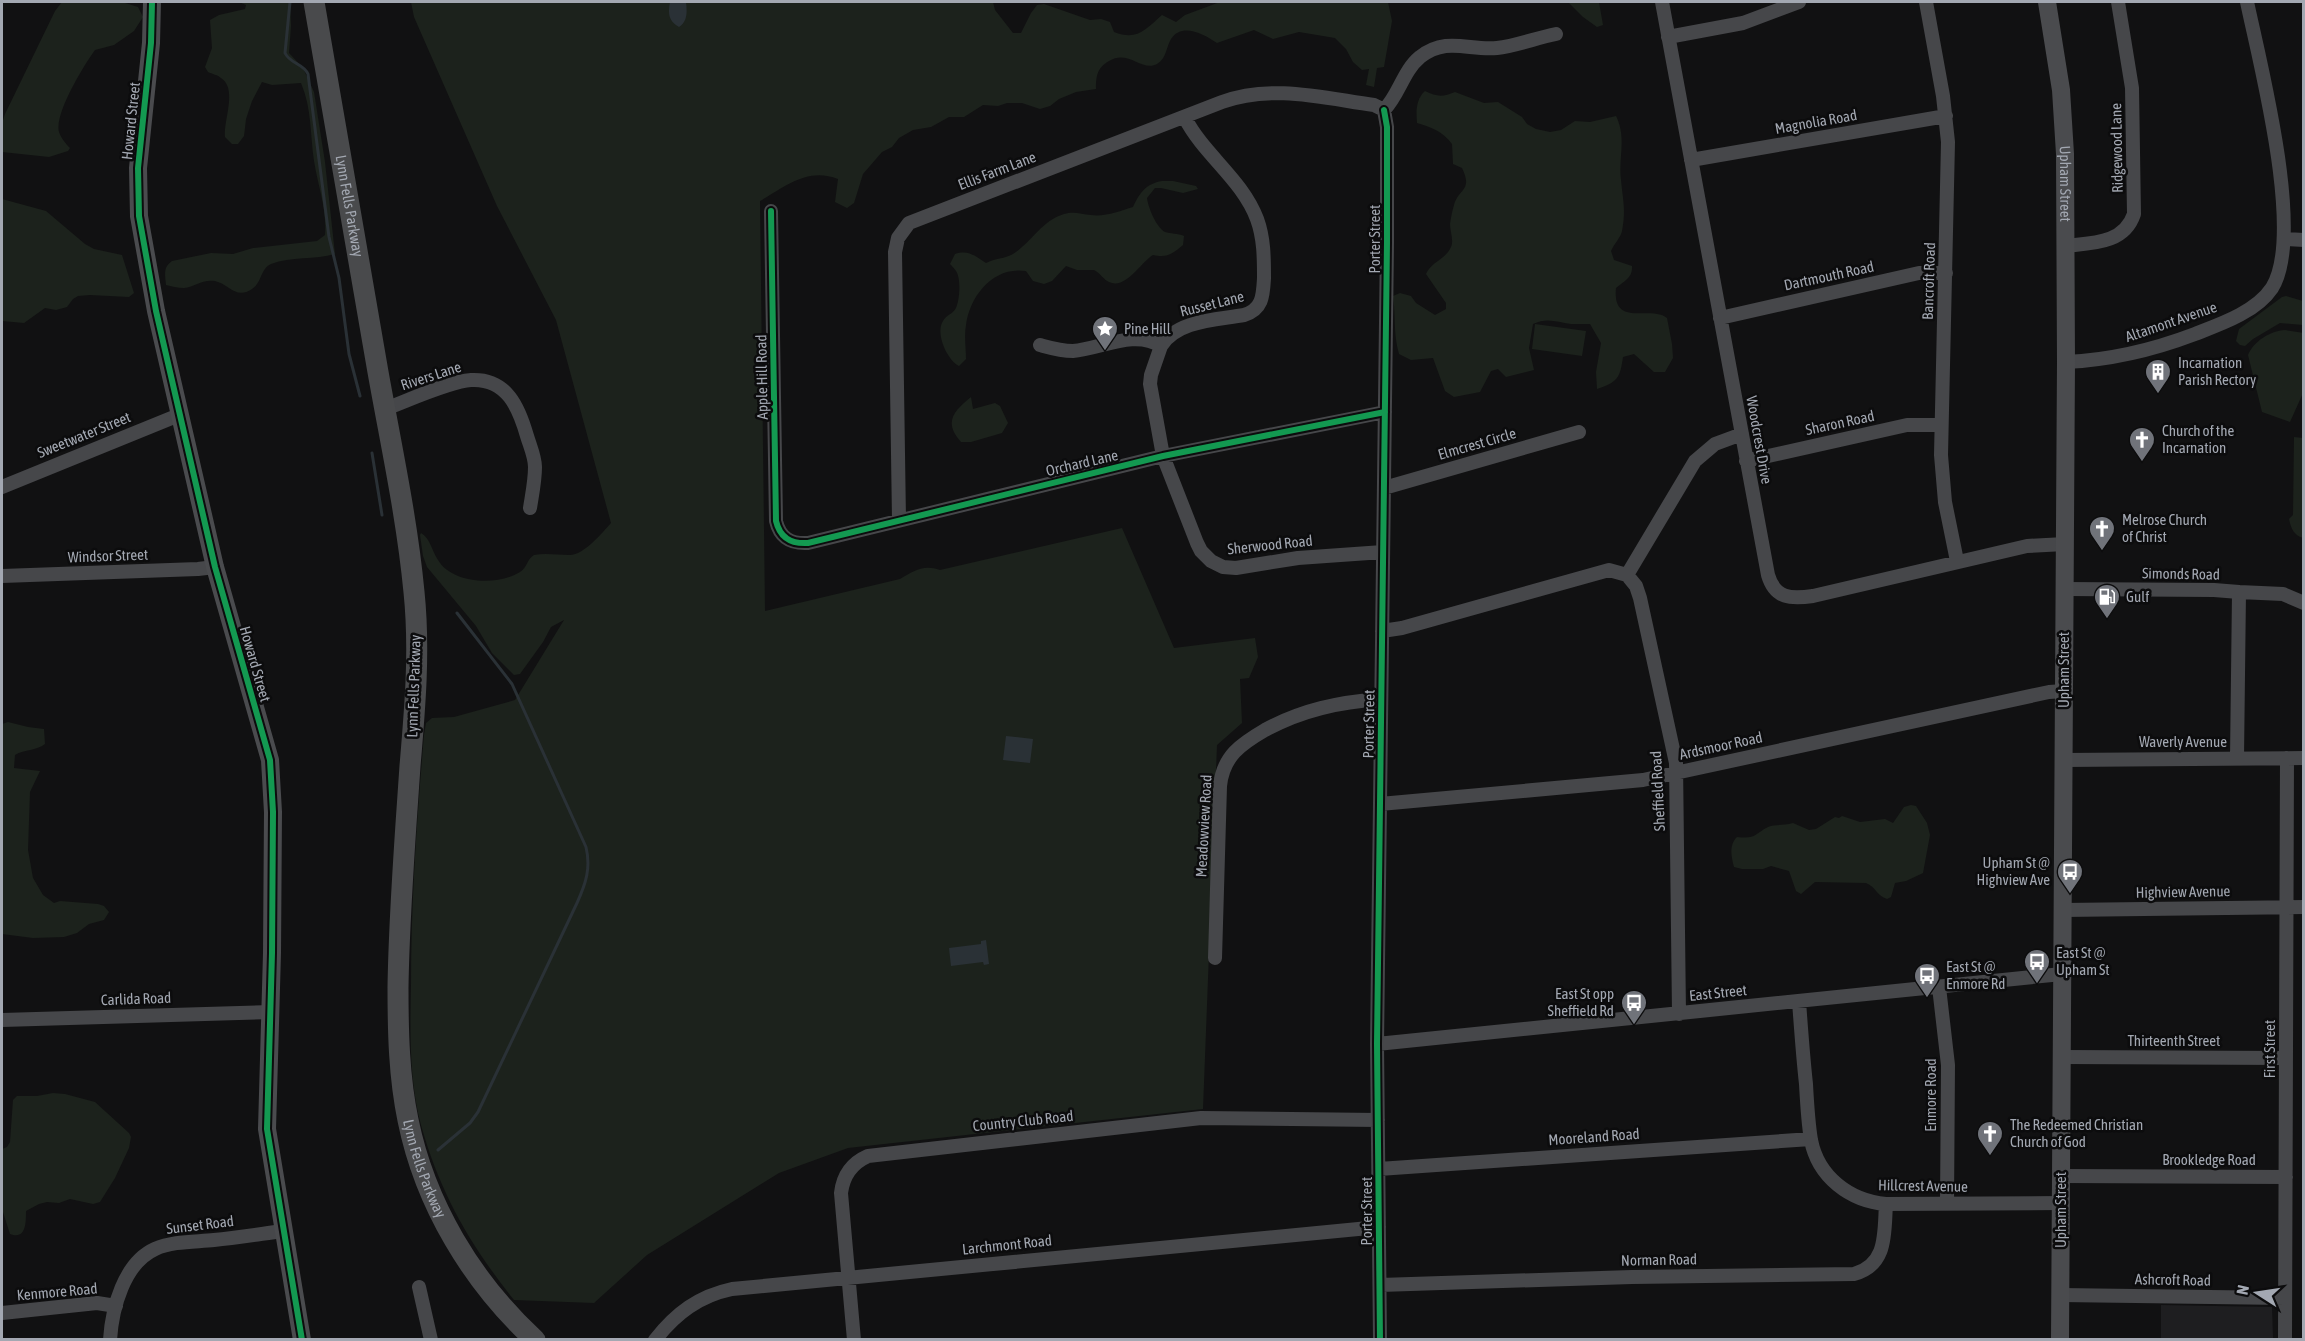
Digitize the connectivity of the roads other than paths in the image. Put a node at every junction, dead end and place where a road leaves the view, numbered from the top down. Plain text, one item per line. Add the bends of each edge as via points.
1 (152, 2) edge
2 (314, 2) edge
3 (1662, 2) edge
4 (1799, 2) edge
5 (1926, 2) edge
6 (2046, 2) edge
7 (2118, 2) edge
8 (2247, 2) edge
9 (1556, 34) dead end
10 (1668, 37) junction
11 (1384, 110) junction
12 (1946, 116) junction
13 (1185, 117) junction
14 (1691, 160) junction
15 (771, 211) dead end
16 (2285, 239) junction
17 (2304, 240) edge
18 (2065, 246) junction
19 (1946, 273) junction
20 (1720, 318) junction
21 (1040, 345) dead end
22 (1161, 346) junction
23 (2066, 362) junction
24 (385, 409) junction
25 (1385, 412) junction
26 (179, 415) junction
27 (1941, 425) junction
28 (1579, 432) dead end
29 (1742, 434) junction
30 (1163, 456) junction
31 (1746, 460) junction
32 (2, 487) edge
33 (1384, 488) junction
34 (530, 508) dead end
35 (899, 520) junction
36 (787, 539) joint
37 (2065, 544) junction
38 (1383, 552) junction
39 (1957, 561) junction
40 (215, 567) junction
41 (1627, 575) junction
42 (2, 576) edge
43 (2065, 589) junction
44 (2239, 592) junction
45 (2304, 603) edge
46 (1382, 631) junction
47 (2064, 691) junction
48 (1382, 699) junction
49 (2237, 758) junction
50 (2287, 758) junction
51 (2304, 758) edge
52 (2064, 760) junction
53 (1676, 773) junction
54 (1380, 804) junction
55 (2287, 907) junction
56 (2304, 907) edge
57 (2063, 910) junction
58 (1215, 958) dead end
59 (2062, 974) junction
60 (1939, 987) junction
61 (1798, 1001) junction
62 (271, 1012) junction
63 (1679, 1014) junction
64 (2, 1020) edge
65 (1377, 1044) junction
66 (2062, 1057) junction
67 (2286, 1058) junction
68 (1378, 1120) junction
69 (1811, 1139) junction
70 (1379, 1168) junction
71 (2061, 1176) junction
72 (2286, 1177) junction
73 (2061, 1203) junction
74 (1886, 1204) junction
75 (1947, 1204) junction
76 (1379, 1227) junction
77 (282, 1231) junction
78 (849, 1277) junction
79 (1380, 1285) junction
80 (419, 1287) dead end
81 (2060, 1295) junction
82 (2285, 1298) junction
83 (116, 1306) junction
84 (2, 1313) edge
85 (110, 1340) edge
86 (302, 1340) edge
87 (431, 1340) edge
88 (535, 1340) edge
89 (655, 1340) edge
90 (854, 1340) edge
91 (1380, 1340) edge
92 (2060, 1340) edge
93 (2285, 1340) edge

1 - 26 street, Howard Street via 138,204 147,267
2 - 24 main road, Lynn Fells Parkway
3 - 10 street, Woodcrest Drive
4 - 10 street via 1743,23
5 - 12 street, Bancroft Road
6 - 18 street, Upham Street via 2063,104
7 - 18 street, Ridgewood Lane via 2132,88 2134,214 2127,228 2115,238
8 - 16 street, Altamont Avenue via 2281,166
9 - 11 street via 1497,48 1463,44 1437,48 1413,64
10 - 14 street, Woodcrest Drive
11 - 13 street, Ellis Farm Lane via 1374,105 1265,92 1237,96
11 - 25 street, Porter Street
12 - 14 street, Magnolia Road
12 - 19 street, Bancroft Road
13 - 22 street, Russet Lane via 1197,139 1255,214 1263,243 1263,292 1254,311 1177,330
13 - 35 street, Ellis Farm Lane via 918,219 903,230 895,252
14 - 20 street, Woodcrest Drive
15 - 36 street, Apple Hill Road via 776,521
16 - 17 street
16 - 23 street, Altamont Avenue via 2282,265 2273,286 2238,315 2147,350
18 - 23 street, Upham Street
19 - 20 street, Dartmouth Road via 1918,273
19 - 27 street, Bancroft Road
20 - 29 street, Woodcrest Drive
21 - 22 street via 1072,351 1142,340
22 - 30 street, Sherwood Road via 1150,384
23 - 37 street, Upham Street
24 - 34 street, Rivers Lane via 464,381 484,381 502,389 519,409 534,461
24 - 88 main road, Lynn Fells Parkway via 410,563 417,641 399,938 399,1050 405,1104 420,1166 444,1221 482,1281
25 - 30 street, Orchard Lane
25 - 33 street, Porter Street
26 - 32 street, Sweetwater Street
26 - 40 street, Howard Street
27 - 31 street, Sharon Road via 1907,425
27 - 39 street, Bancroft Road via 1944,492
28 - 33 street, Elmcrest Circle
29 - 31 street, Woodcrest Drive
29 - 41 street via 1715,444 1695,461
30 - 35 street, Orchard Lane
30 - 38 street, Sherwood Road via 1199,547 1218,565 1240,568 1298,558
31 - 39 street, Woodcrest Drive via 1767,575 1779,594 1814,596
33 - 38 street, Porter Street
35 - 36 street, Orchard Lane via 808,543
37 - 39 street, Woodcrest Drive via 2033,545
37 - 43 street, Upham Street
38 - 46 street, Porter Street
40 - 42 street, Windsor Street
40 - 62 street, Howard Street via 271,764
41 - 46 street via 1609,570
41 - 53 street, Sheffield Road via 1640,598
43 - 44 street, Simonds Road
43 - 47 street, Upham Street
44 - 45 street via 2283,594
44 - 49 street, Simonds Road
46 - 48 street, Porter Street
47 - 52 street, Upham Street
47 - 53 street, Ardsmoor Road
48 - 54 street, Porter Street
48 - 58 street, Meadowview Road via 1301,712 1246,741 1229,757 1220,786
49 - 50 street, Waverly Avenue
49 - 52 street, Waverly Avenue
50 - 51 street, Waverly Avenue
50 - 55 street, First Street
52 - 57 street, Upham Street
53 - 54 street, Ardsmoor Road via 1608,785
53 - 63 street, Sheffield Road
54 - 65 street, Porter Street
55 - 56 street, Highview Avenue
55 - 57 street, Highview Avenue
55 - 67 street, First Street
57 - 59 street, Upham Street
59 - 60 street, East Street
59 - 66 street, Upham Street
60 - 61 street, East Street
60 - 75 street, Enmore Road via 1948,1065
61 - 63 street, East Street
61 - 69 street, Hillcrest Avenue
62 - 64 street, Carlida Road
62 - 77 street, Howard Street via 267,1129
63 - 65 street, East Street
65 - 68 street, Porter Street
66 - 67 street, Thirteenth Street
66 - 71 street, Upham Street
67 - 72 street, First Street
68 - 70 street, Porter Street
68 - 78 street, Country Club Road via 1201,1118 873,1154 854,1164 842,1188
69 - 70 street, Mooreland Road
69 - 74 street, Hillcrest Avenue via 1819,1162 1834,1182 1862,1199
70 - 76 street, Porter Street
71 - 72 street, Brookledge Road
71 - 73 street, Upham Street
72 - 82 street, First Street
73 - 75 street, Hillcrest Avenue
73 - 81 street, Upham Street
74 - 75 street, Hillcrest Avenue
74 - 79 street, Norman Road via 1880,1255 1854,1274
76 - 78 street, Larchmont Road
76 - 79 street, Porter Street
77 - 83 street, Sunset Road via 156,1249 135,1265
77 - 86 street, Howard Street
78 - 89 street, Larchmont Road via 715,1294 683,1311
78 - 90 street, Country Club Road
79 - 91 street, Porter Street
80 - 87 street
81 - 82 street, Ashcroft Road
81 - 92 street, Upham Street
82 - 93 street, First Street
83 - 84 street, Kenmore Road via 97,1303
83 - 85 street, Sunset Road

